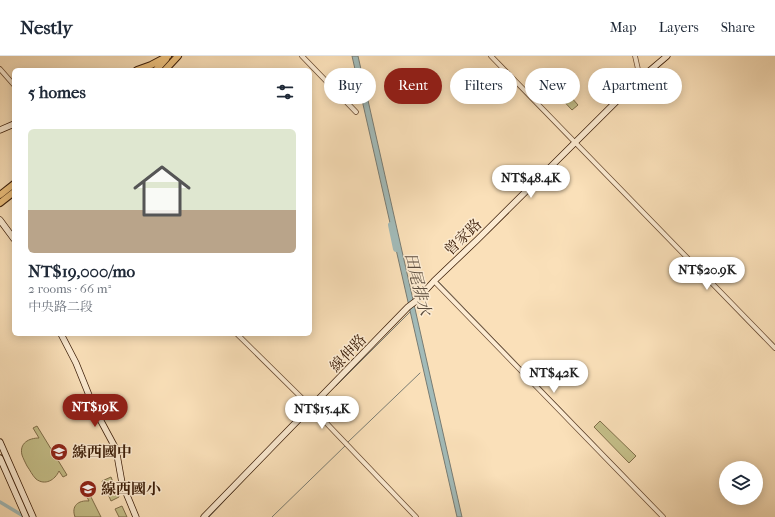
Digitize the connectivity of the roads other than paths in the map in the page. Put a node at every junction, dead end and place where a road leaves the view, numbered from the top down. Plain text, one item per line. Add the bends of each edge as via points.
1 (168, 56) edge
2 (178, 56) edge
3 (302, 56) edge
4 (491, 56) edge
5 (635, 56) edge
6 (667, 56) edge
7 (143, 68) edge
8 (158, 68) edge
9 (168, 68) edge
10 (637, 68) edge
11 (653, 68) edge
12 (0, 69) edge
13 (12, 83) edge
14 (614, 104) edge
15 (356, 112) dead end
16 (12, 125) edge
17 (0, 130) edge
18 (575, 142) junction
19 (12, 186) edge
20 (12, 194) edge
21 (0, 195) edge
22 (0, 203) edge
23 (0, 220) edge
24 (12, 236) edge
25 (434, 281) junction
26 (413, 303) joint
27 (62, 336) edge
28 (240, 336) edge
29 (775, 348) edge
30 (311, 408) junction
31 (0, 442) edge
32 (0, 458) edge
33 (26, 517) edge
34 (33, 517) edge
35 (136, 517) edge
36 (204, 517) edge
37 (416, 517) edge
38 (663, 517) edge

1 - 7 main road
1 - 8 main road
2 - 9 main road
3 - 15 street
4 - 18 street
5 - 10 street
6 - 11 street, 曾家路
12 - 13 street
14 - 18 street, 曾家路
16 - 17 street
18 - 25 street, 曾家路
18 - 29 street
19 - 21 main road
20 - 22 main road
23 - 24 street
25 - 26 street, 曾家路
25 - 38 street
26 - 30 street, 線伸路
27 - 35 street via 95,410 116,449 122,482
28 - 30 street
30 - 36 street, 線伸路
30 - 37 street
31 - 34 street
32 - 33 street

